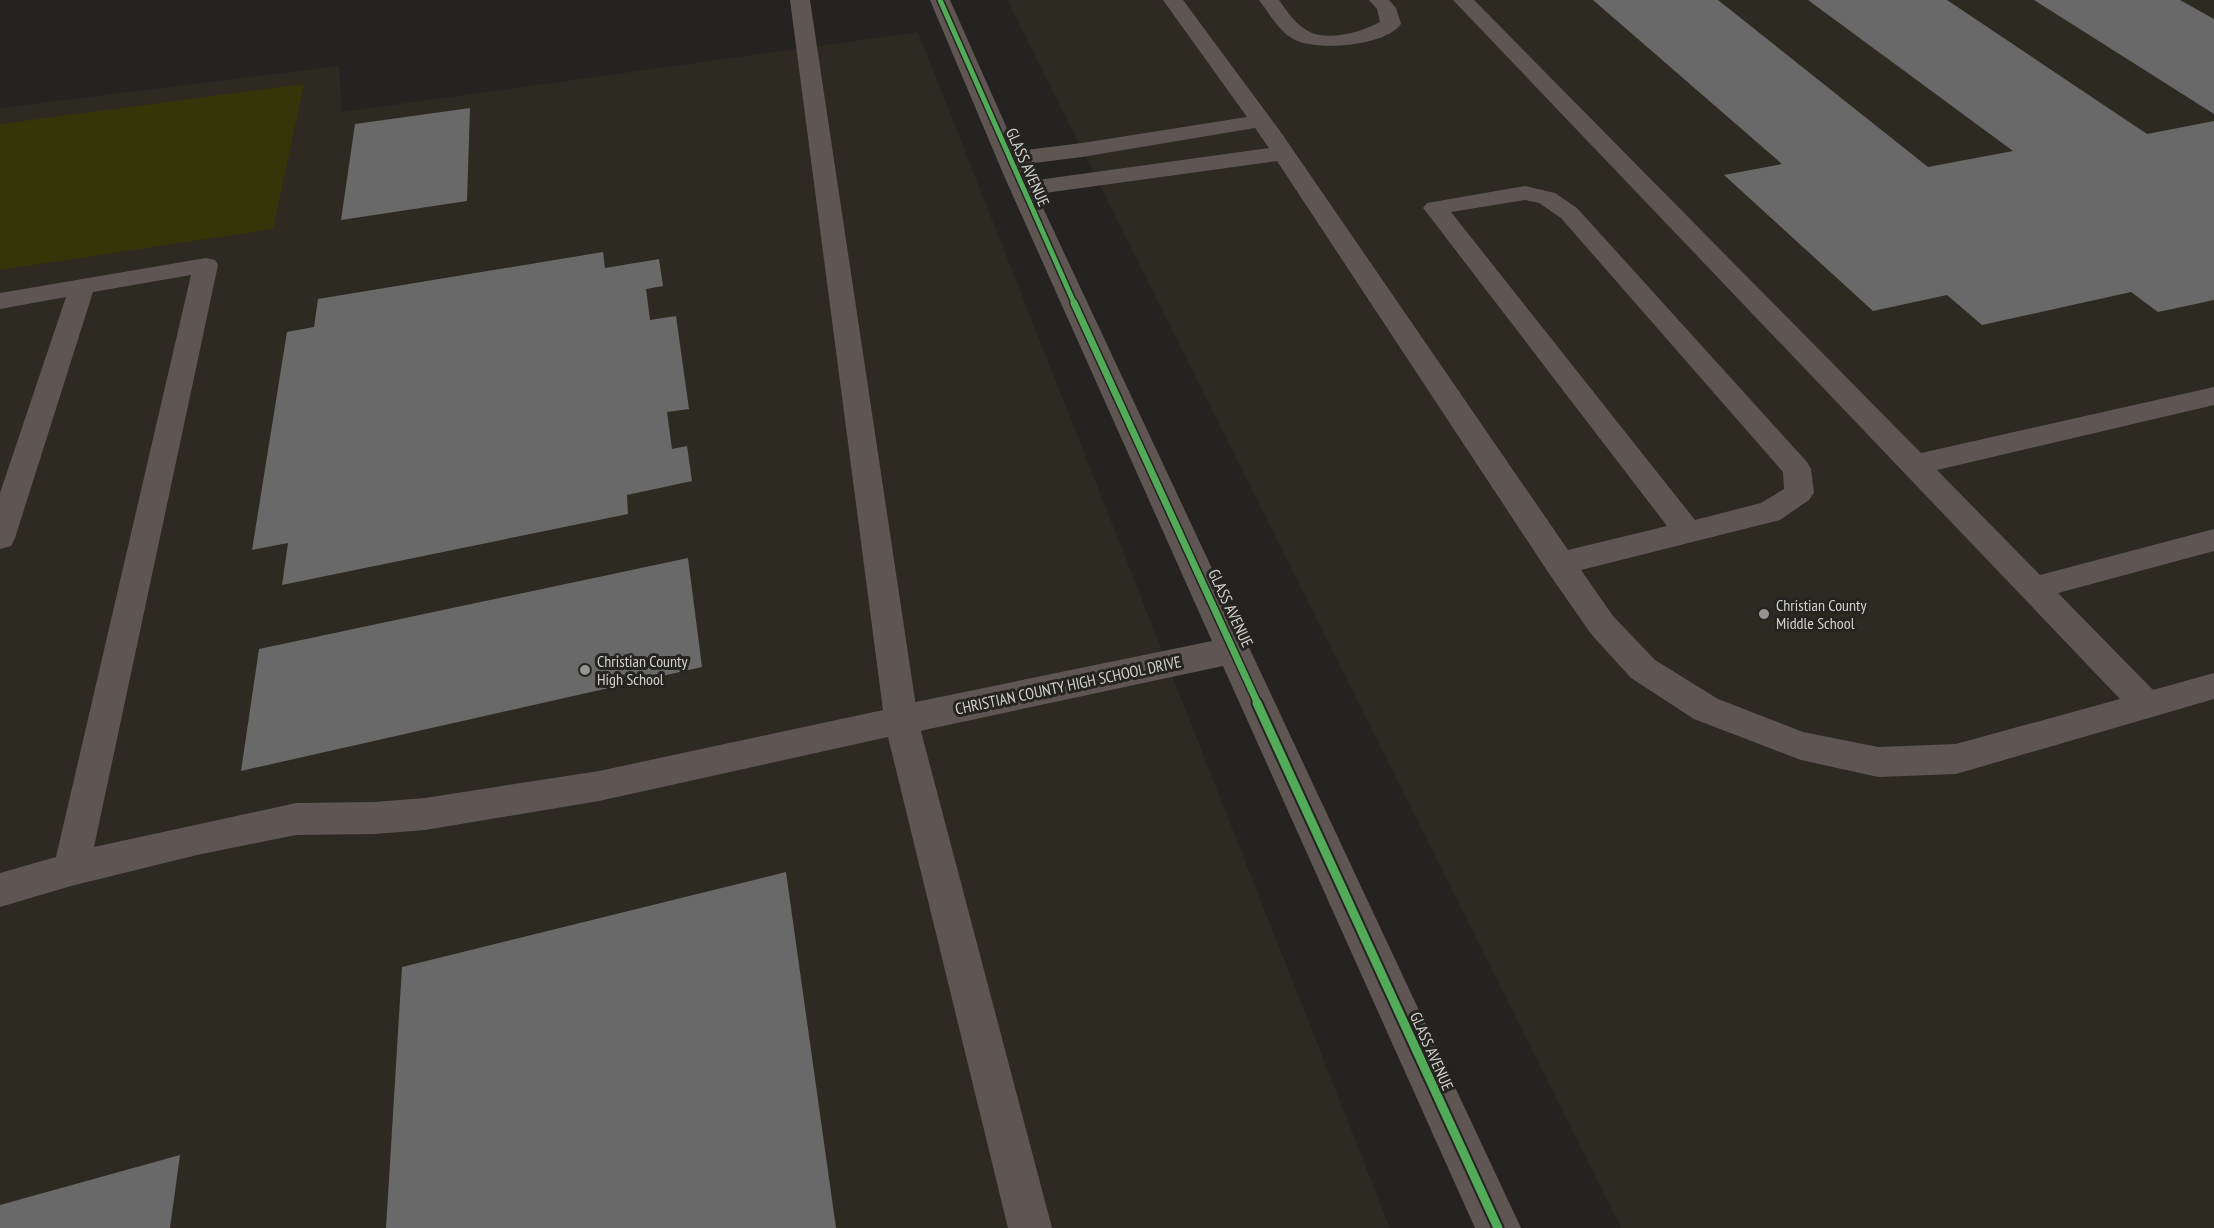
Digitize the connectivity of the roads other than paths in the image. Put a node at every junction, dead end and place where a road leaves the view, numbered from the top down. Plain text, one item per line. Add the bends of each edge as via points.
1 (800, 0) edge
2 (940, 0) edge
3 (1173, 0) edge
4 (1269, 0) edge
5 (1379, 0) edge
6 (1463, 0) edge
7 (1261, 121) junction
8 (1283, 153) junction
9 (1009, 159) junction
10 (1023, 189) junction
11 (82, 286) junction
12 (0, 301) edge
13 (2214, 396) edge
14 (1914, 465) junction
15 (1688, 532) junction
16 (0, 538) edge
17 (2214, 540) edge
18 (1559, 564) junction
19 (2034, 588) junction
20 (1235, 650) junction
21 (2214, 686) edge
22 (2147, 705) junction
23 (901, 720) junction
24 (71, 869) junction
25 (0, 890) edge
26 (1030, 1228) edge
27 (1498, 1228) edge

1 - 23 lane
2 - 9 street, GLASS AVENUE
3 - 7 lane
4 - 5 lane via 1301,36 1319,40 1378,32 1391,24
6 - 14 lane
7 - 8 lane
7 - 9 lane
8 - 10 lane
8 - 18 lane
9 - 10 street, GLASS AVENUE
10 - 20 street, GLASS AVENUE
11 - 12 lane
11 - 16 lane
11 - 24 lane via 206,265
13 - 14 lane
14 - 19 lane
15 - 15 lane via 1770,512 1799,494 1797,469 1569,213 1547,198 1525,193 1435,208
15 - 18 lane
17 - 19 lane
18 - 22 lane via 1602,625 1643,669 1706,709 1801,746 1878,762 1956,759
19 - 22 lane
20 - 23 street, CHRISTIAN COUNTY HIGH SCHOOL DRIVE
20 - 27 street, GLASS AVENUE
21 - 22 lane
23 - 24 lane via 599,786 424,814 296,819
23 - 26 lane
24 - 25 lane

